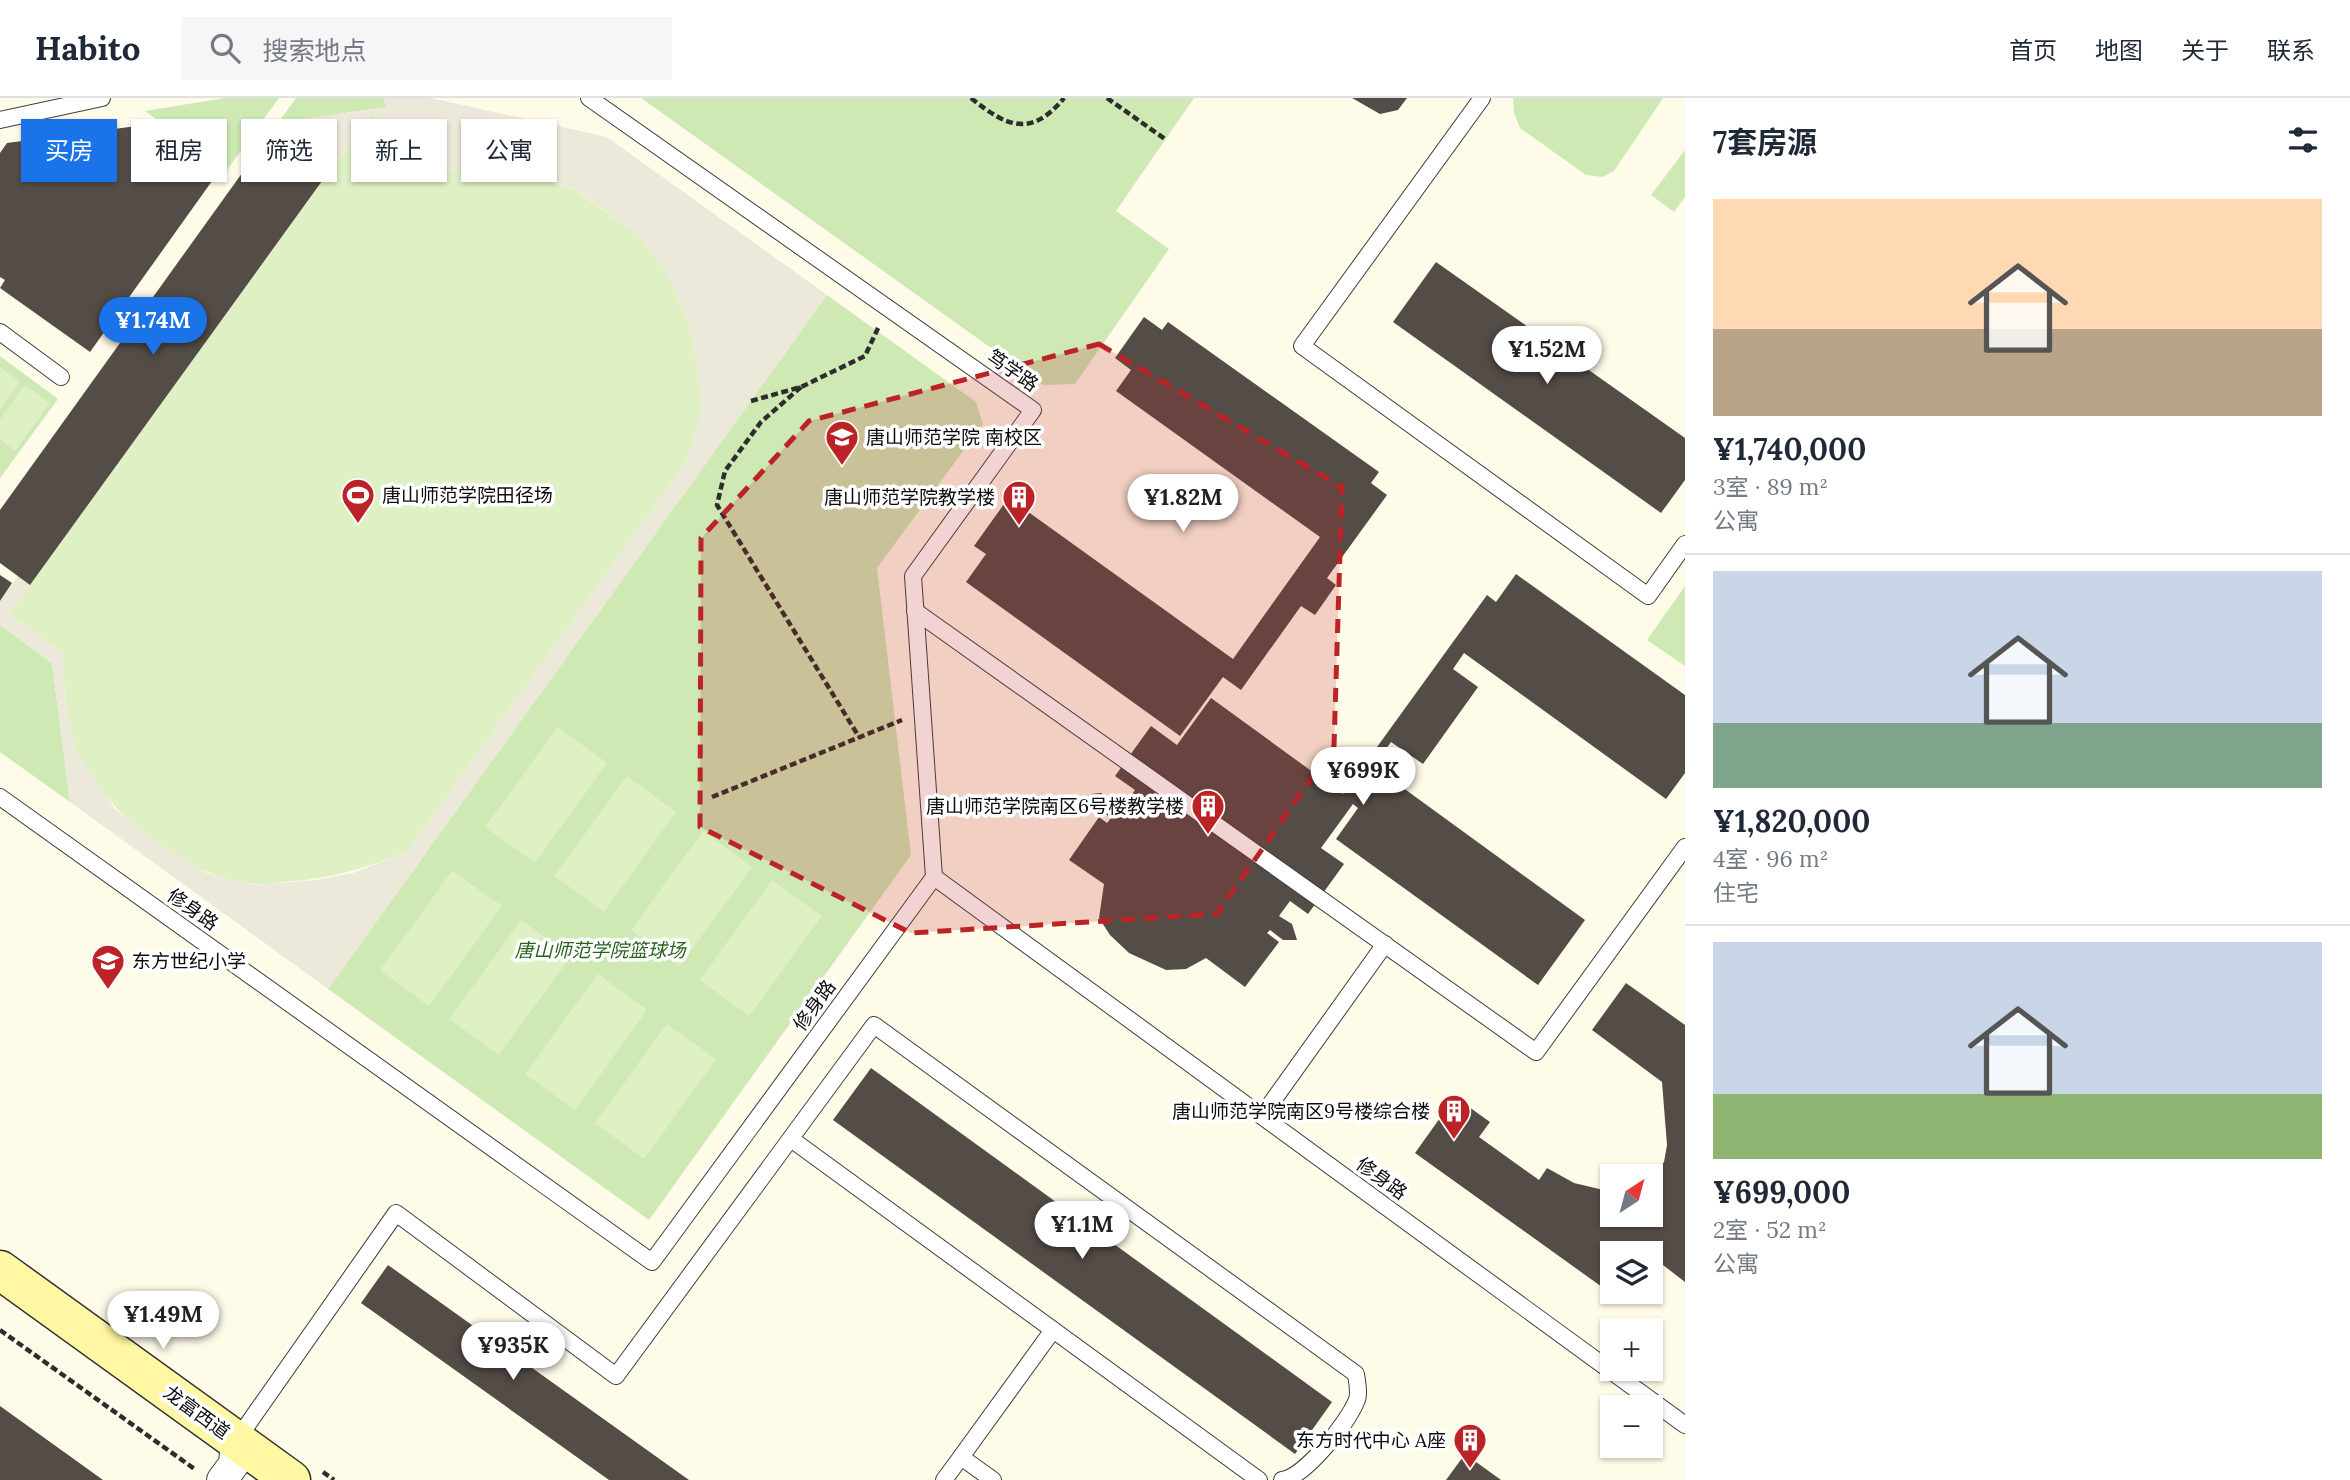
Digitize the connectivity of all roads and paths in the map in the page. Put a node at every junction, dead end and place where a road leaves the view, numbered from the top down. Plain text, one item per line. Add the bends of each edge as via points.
1 (102, 98) edge
2 (589, 98) edge
3 (971, 98) edge
4 (1063, 98) edge
5 (1107, 98) edge
6 (1482, 98) edge
7 (0, 120) edge
8 (1165, 139) dead end
9 (888, 308) junction
10 (0, 332) edge
11 (61, 377) dead end
12 (801, 387) junction
13 (751, 401) dead end
14 (1684, 548) edge
15 (915, 611) junction
16 (923, 711) junction
17 (859, 737) junction
18 (0, 797) edge
19 (712, 797) dead end
20 (1685, 847) edge
21 (934, 877) junction
22 (1385, 944) junction
23 (1262, 1116) junction
24 (791, 1139) junction
25 (0, 1270) edge
26 (0, 1296) edge
27 (0, 1330) edge
28 (1053, 1330) junction
29 (1685, 1404) edge
30 (1680, 1422) edge
31 (961, 1457) junction
32 (230, 1467) edge
33 (291, 1480) edge
34 (944, 1480) edge
35 (993, 1480) edge
36 (1259, 1480) edge
37 (1282, 1480) edge

1 - 7 lane
2 - 9 lane, 笃学路
3 - 4 path via 1011,125 1034,124
5 - 8 path
6 - 14 lane via 1302,346 1648,596
9 - 12 path via 865,356
9 - 15 lane, 笃学路 via 1033,410 913,576
10 - 11 lane
12 - 13 path
12 - 17 path via 761,422 724,471 716,505
15 - 16 lane, 笃学路
15 - 22 lane
16 - 17 path
16 - 21 lane, 笃学路
17 - 19 path
18 - 21 lane, 修身路 via 652,1262
20 - 22 lane via 1536,1052
21 - 23 lane, 修身路
22 - 23 lane
23 - 30 lane, 修身路
24 - 28 lane
24 - 32 lane via 616,1376 396,1213
24 - 37 lane via 874,1025 1356,1374 1358,1400 1309,1466
25 - 32 main road, 龙富西道
26 - 32 main road, 龙富西道
27 - 32 path
28 - 31 lane
28 - 36 lane
29 - 30 lane
31 - 34 lane
31 - 35 lane
32 - 33 main road, 龙富西道

